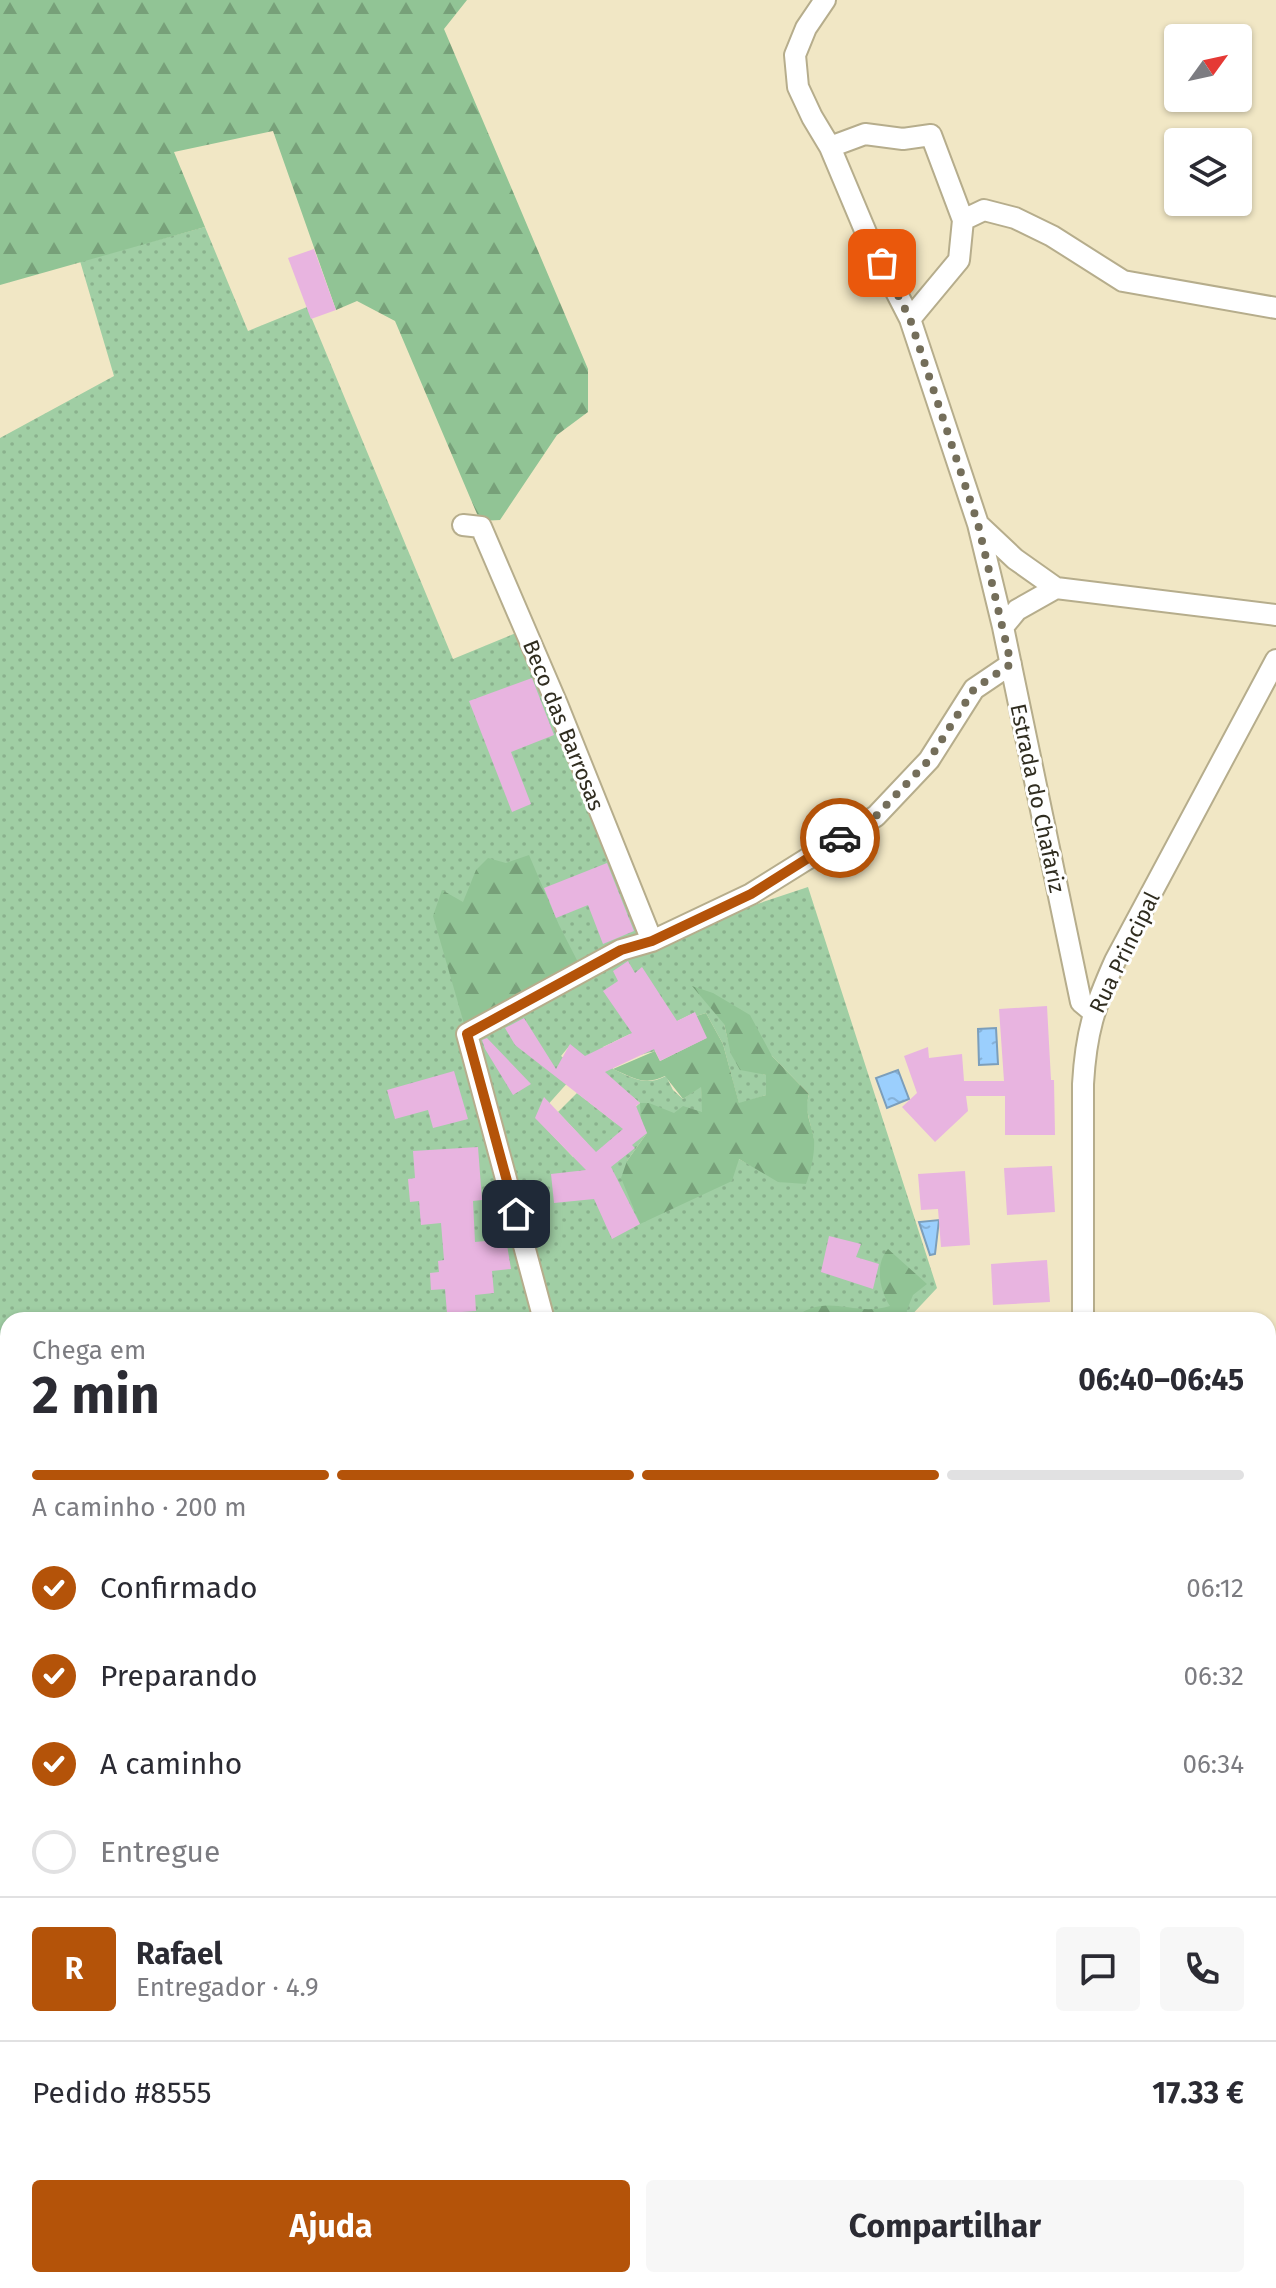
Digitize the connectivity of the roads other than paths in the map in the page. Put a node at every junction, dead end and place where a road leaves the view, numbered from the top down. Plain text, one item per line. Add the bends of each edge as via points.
1 (825, 0) edge
2 (830, 147) junction
3 (963, 220) junction
4 (1276, 308) edge
5 (910, 319) junction
6 (978, 524) junction
7 (463, 525) dead end
8 (1056, 588) junction
9 (1276, 615) edge
10 (1003, 627) junction
11 (1276, 660) edge
12 (1011, 664) junction
13 (652, 941) junction
14 (1093, 1012) junction
15 (542, 1312) edge
16 (1083, 1312) edge

1 - 2 street, Estrada do Chafariz via 795,55 798,87
2 - 3 street via 865,134 903,139 931,135
2 - 5 street, Estrada do Chafariz
3 - 4 street via 984,210 1015,218 1123,281
3 - 5 street via 959,260
5 - 6 street, Estrada do Chafariz
6 - 8 street
6 - 10 street, Estrada do Chafariz
7 - 13 street, Beco das Barrosas via 481,527
8 - 9 street
8 - 10 street via 1017,610
10 - 12 street, Estrada do Chafariz
11 - 14 street, Rua Principal via 1115,961
12 - 13 street via 974,689 929,760 876,816 751,894
12 - 14 street, Estrada do Chafariz via 1081,1002
13 - 15 street via 621,950 467,1034
14 - 16 street, Rua Principal via 1083,1084

